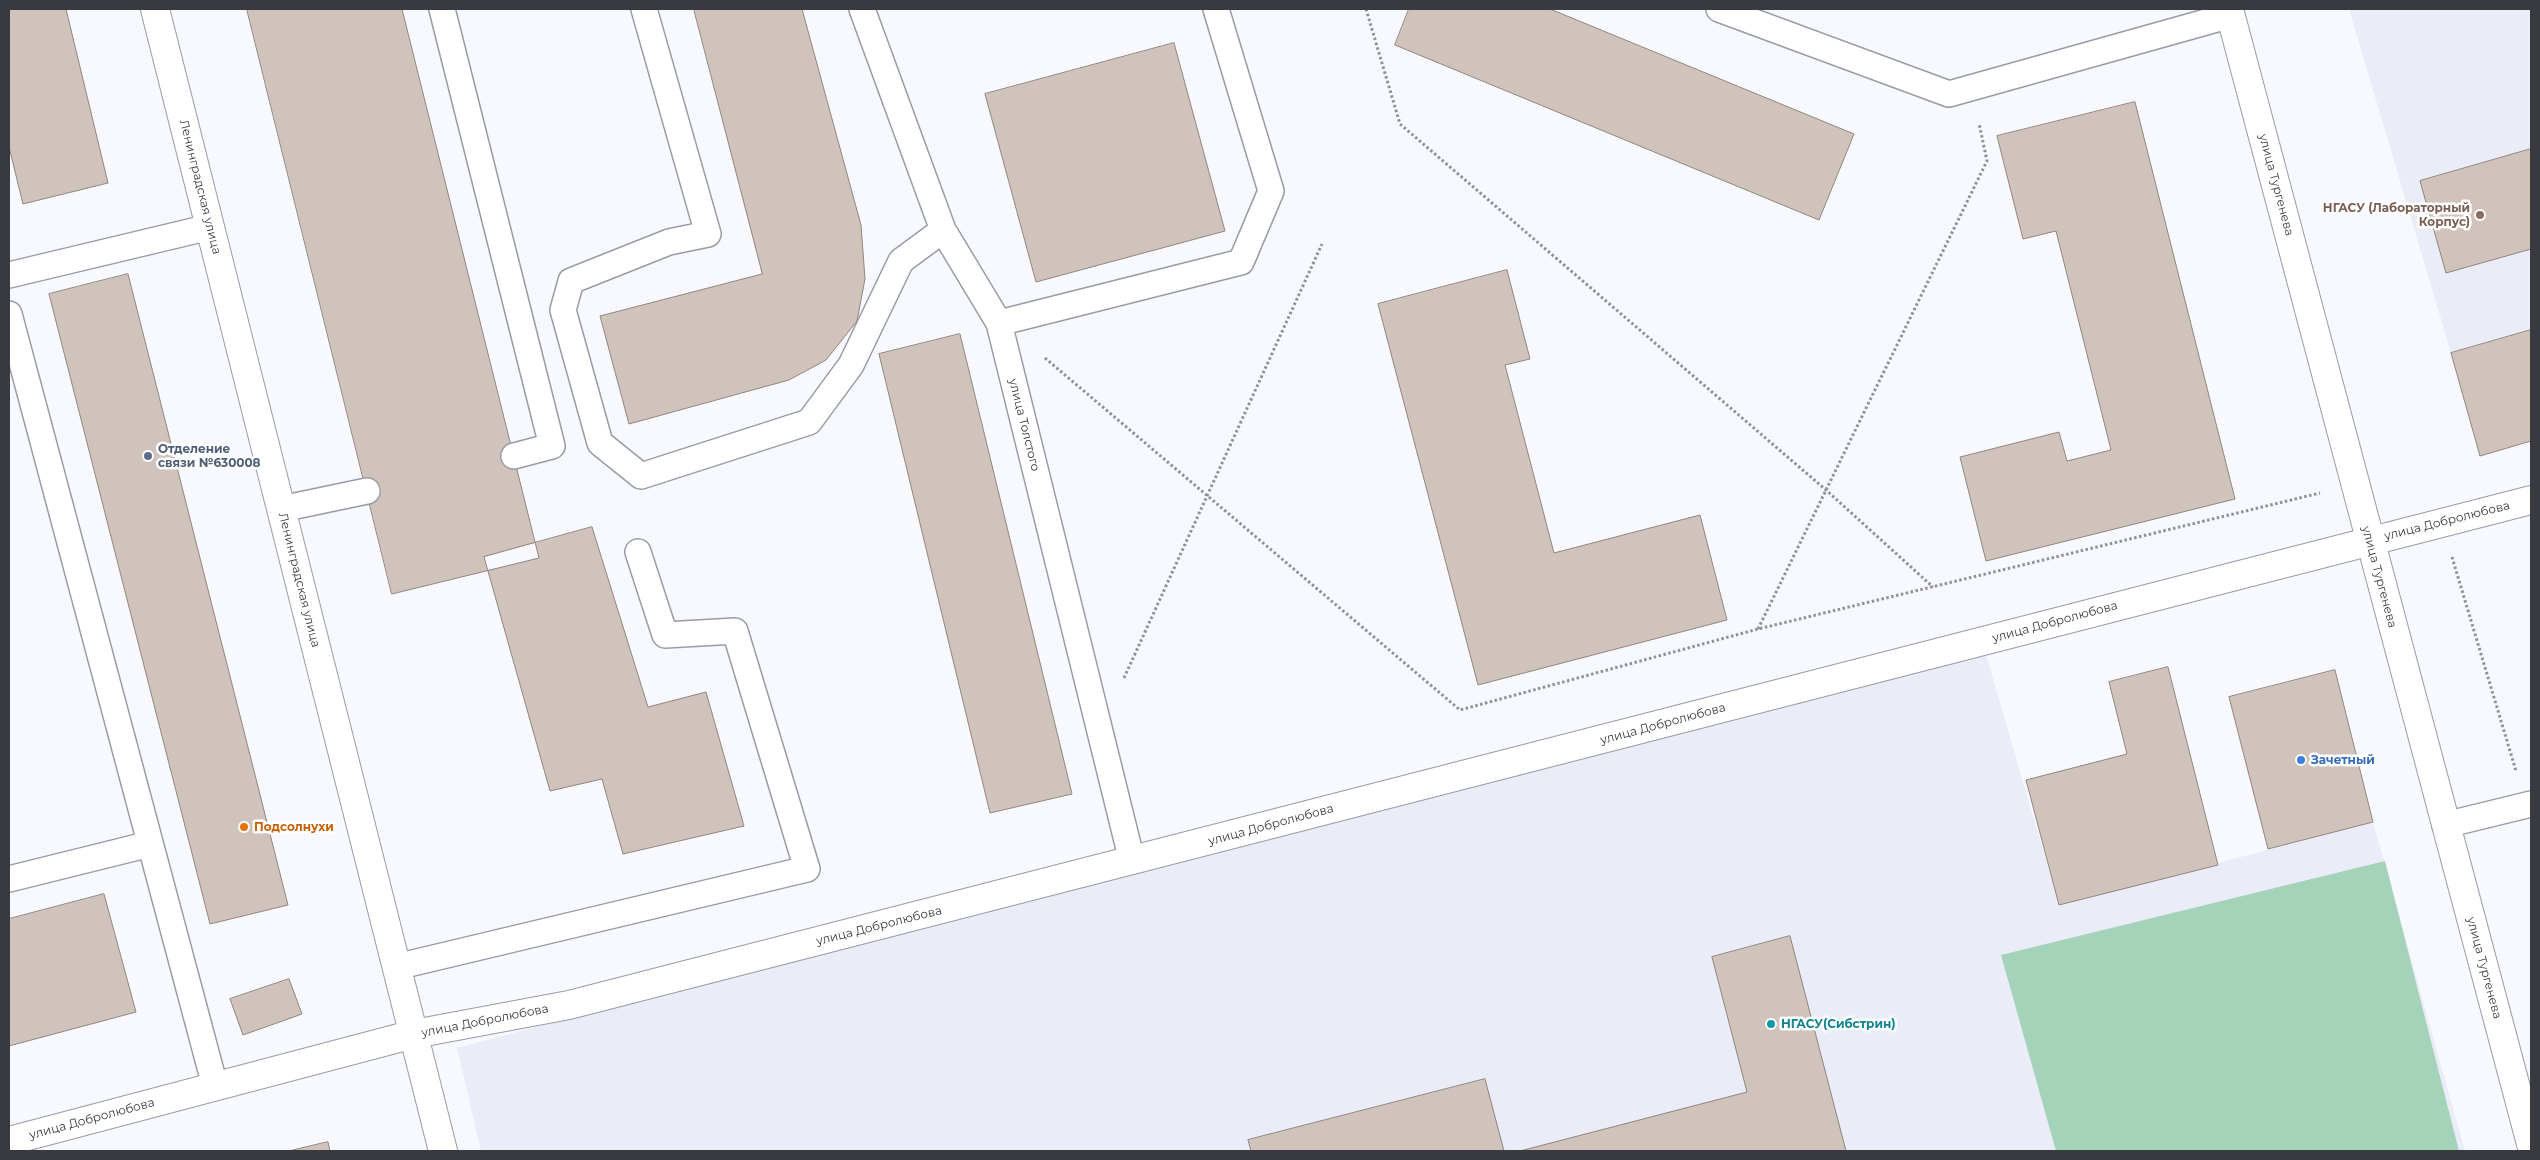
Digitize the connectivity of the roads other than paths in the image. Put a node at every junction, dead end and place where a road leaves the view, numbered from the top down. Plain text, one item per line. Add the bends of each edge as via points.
1 (155, 9) edge
2 (442, 9) edge
3 (644, 9) edge
4 (865, 9) edge
5 (1216, 9) edge
6 (1719, 9) edge
7 (2230, 12) edge
8 (210, 227) junction
9 (943, 230) junction
10 (9, 275) edge
11 (9, 314) edge
12 (999, 323) junction
13 (514, 456) dead end
14 (367, 491) dead end
15 (2531, 500) edge
16 (281, 510) junction
17 (2369, 541) junction
18 (638, 552) dead end
19 (2529, 804) edge
20 (2445, 825) junction
21 (150, 844) junction
22 (1132, 861) junction
23 (9, 879) edge
24 (396, 967) junction
25 (414, 1034) junction
26 (215, 1086) junction
27 (9, 1141) edge
28 (2531, 1144) edge
29 (443, 1151) edge

1 - 8 street, Ленинградская улица
2 - 13 lane via 552,446
3 - 9 lane via 708,234 669,242 571,281 563,310 600,442 641,476 809,422 851,365 901,262
4 - 9 lane, улица Толстого
5 - 12 lane via 1271,191 1241,262
6 - 7 lane via 1949,94
7 - 17 street, улица Тургенева
8 - 10 lane
8 - 16 street, Ленинградская улица
9 - 12 lane, улица Толстого
11 - 21 lane
12 - 22 lane, улица Толстого
14 - 16 lane
15 - 17 street, улица Добролюбова
16 - 24 street, Ленинградская улица
17 - 20 street, улица Тургенева
17 - 22 street, улица Добролюбова
18 - 24 lane via 665,635 735,631 807,869
19 - 20 lane
20 - 28 street, улица Тургенева
21 - 23 lane
21 - 26 lane
22 - 25 street, улица Добролюбова via 569,1005
24 - 25 street, Ленинградская улица
25 - 26 street, улица Добролюбова
25 - 29 street, Ленинградская улица
26 - 27 street, улица Добролюбова

